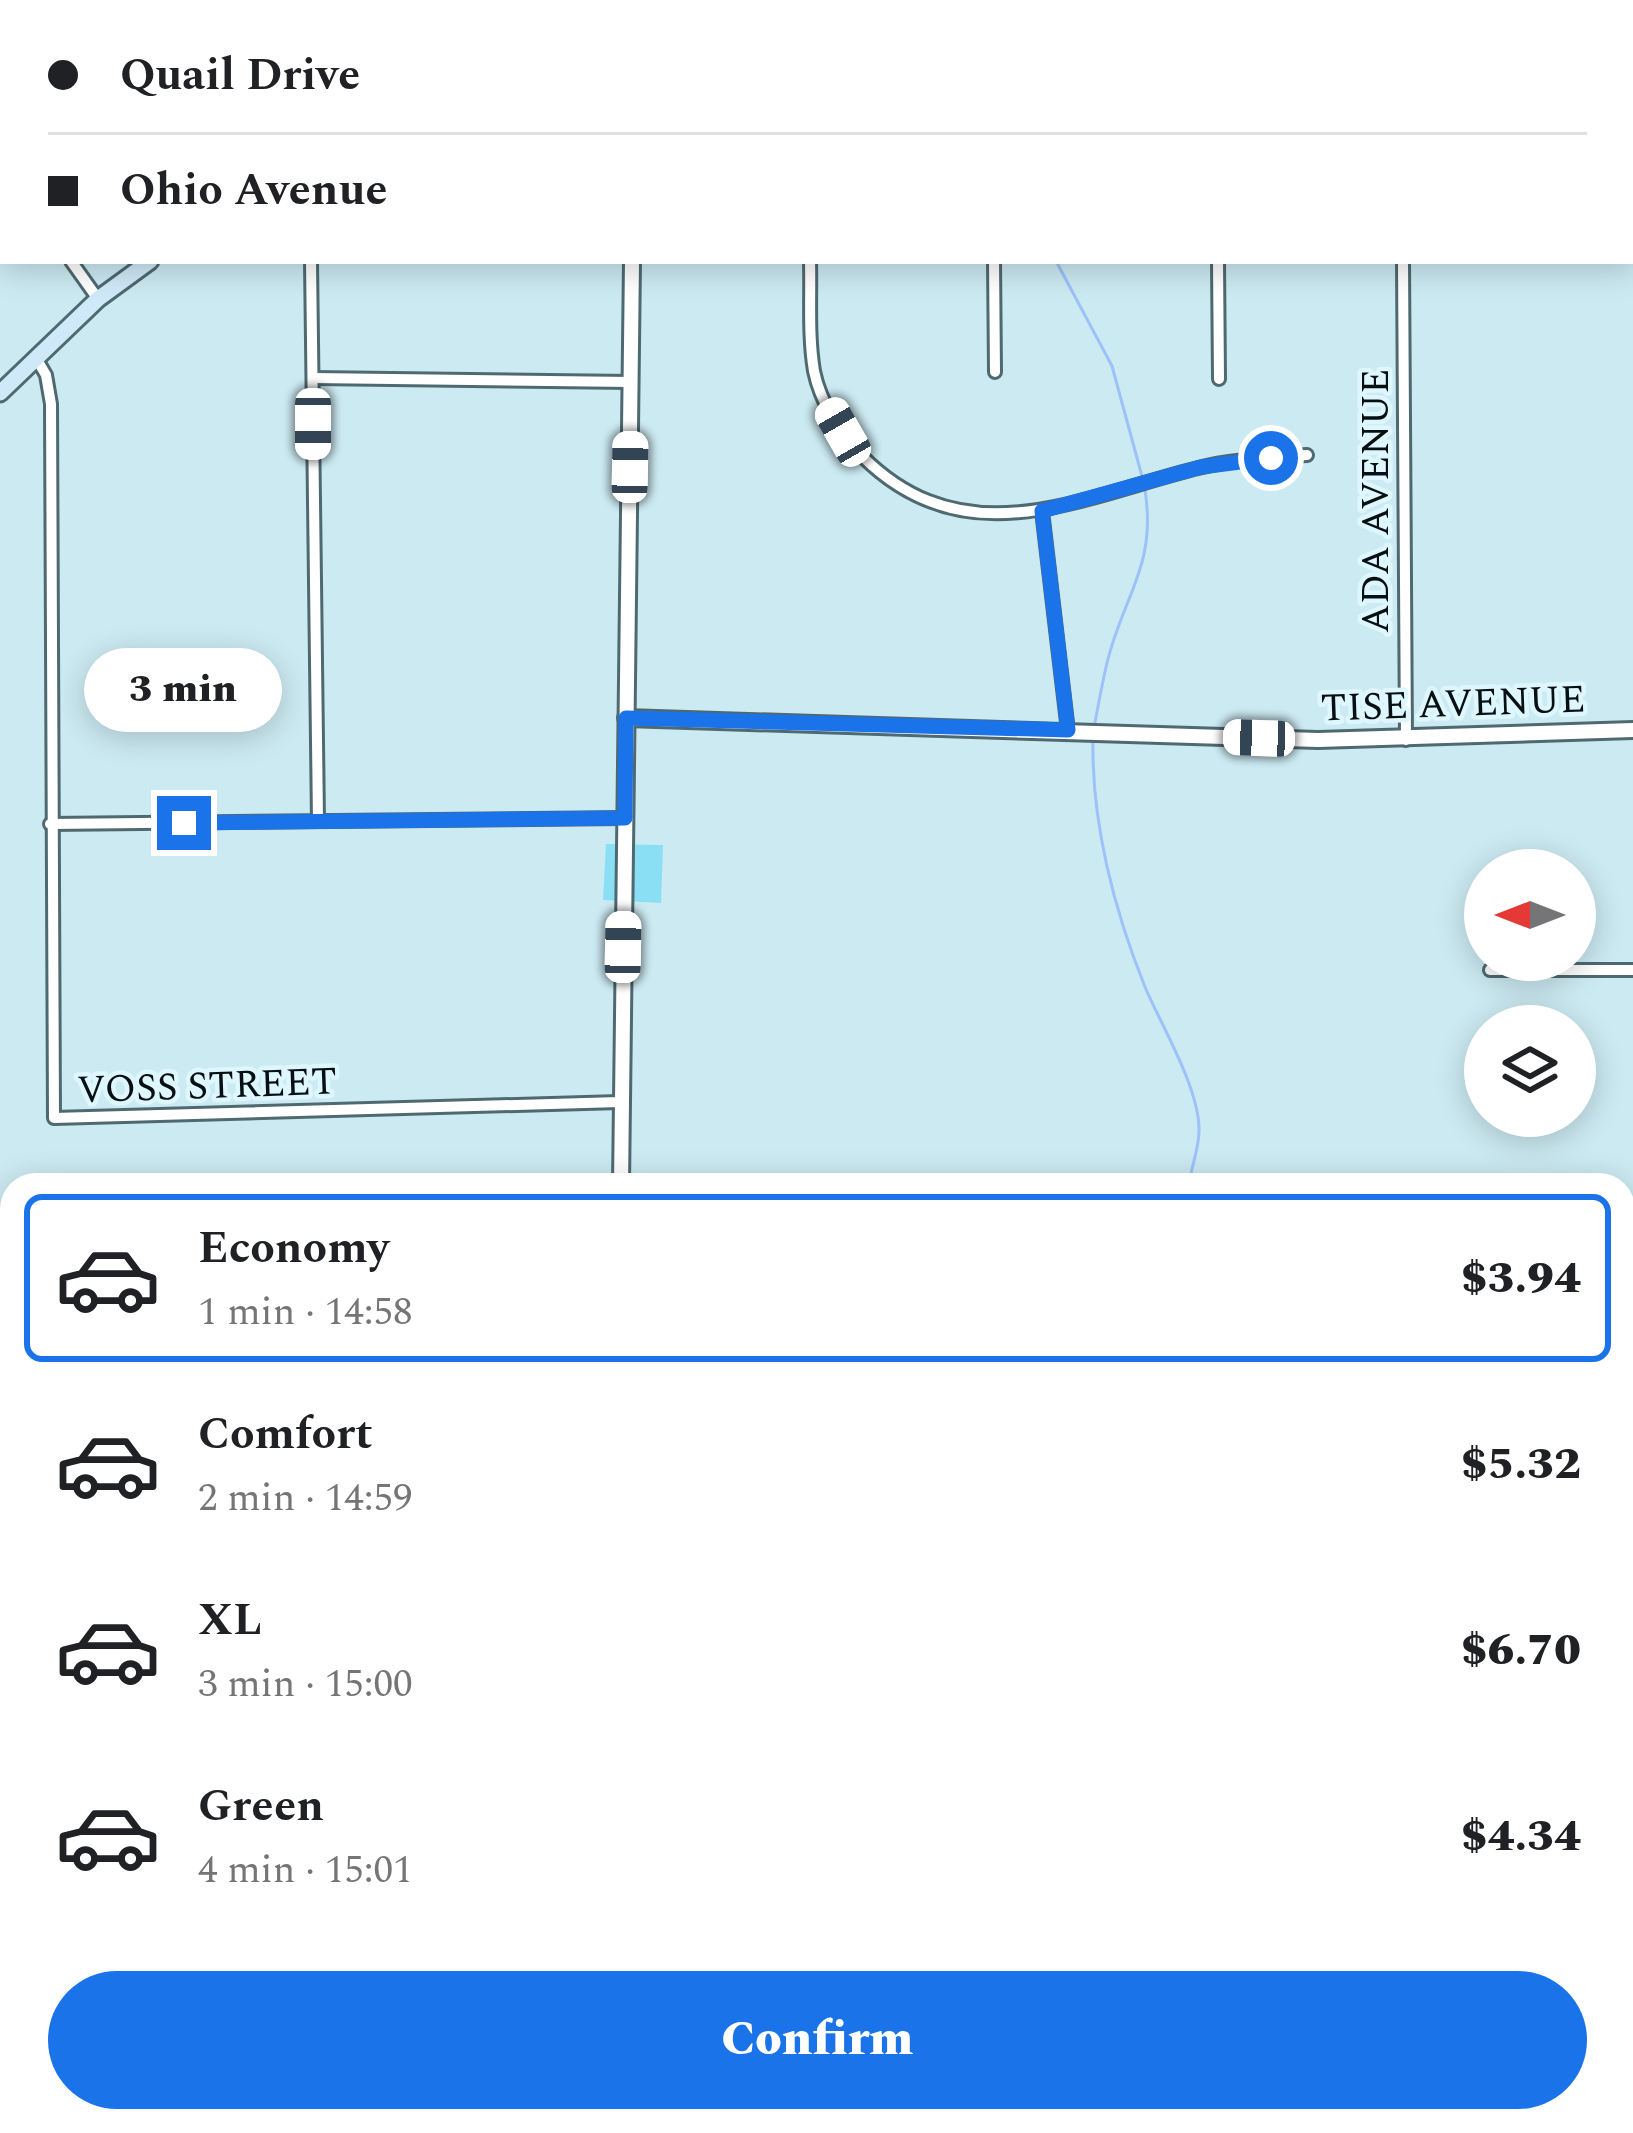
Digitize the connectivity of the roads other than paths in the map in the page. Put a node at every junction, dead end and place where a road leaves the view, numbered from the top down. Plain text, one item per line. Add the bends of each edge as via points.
1 (73, 264) edge
2 (146, 264) edge
3 (311, 264) edge
4 (632, 264) edge
5 (810, 264) edge
6 (994, 264) edge
7 (1218, 264) edge
8 (1403, 264) edge
9 (98, 299) junction
10 (36, 358) junction
11 (995, 371) dead end
12 (313, 378) junction
13 (1220, 379) dead end
14 (631, 382) junction
15 (0, 392) edge
16 (1307, 455) dead end
17 (1042, 511) junction
18 (626, 718) junction
19 (1068, 730) junction
20 (1633, 730) edge
21 (1406, 740) junction
22 (625, 818) junction
23 (318, 821) junction
24 (50, 824) junction
25 (1596, 970) edge
26 (1633, 970) edge
27 (620, 1102) junction
28 (621, 1173) edge

1 - 9 street
2 - 9 main road
3 - 12 street
4 - 14 street
5 - 17 street via 814,371 854,448 907,490 956,511
6 - 11 street
7 - 13 street
8 - 21 street, ADA AVENUE
9 - 10 main road
10 - 15 main road
10 - 24 street, VOSS STREET via 51,404
12 - 14 street
12 - 23 street
14 - 18 street
16 - 17 street via 1201,467
17 - 19 street
18 - 19 street, TISE AVENUE
18 - 22 street
19 - 21 street, TISE AVENUE
20 - 21 street, TISE AVENUE
22 - 23 street
22 - 27 street
23 - 24 street
24 - 27 street, VOSS STREET via 54,1118
25 - 26 street
27 - 28 street

